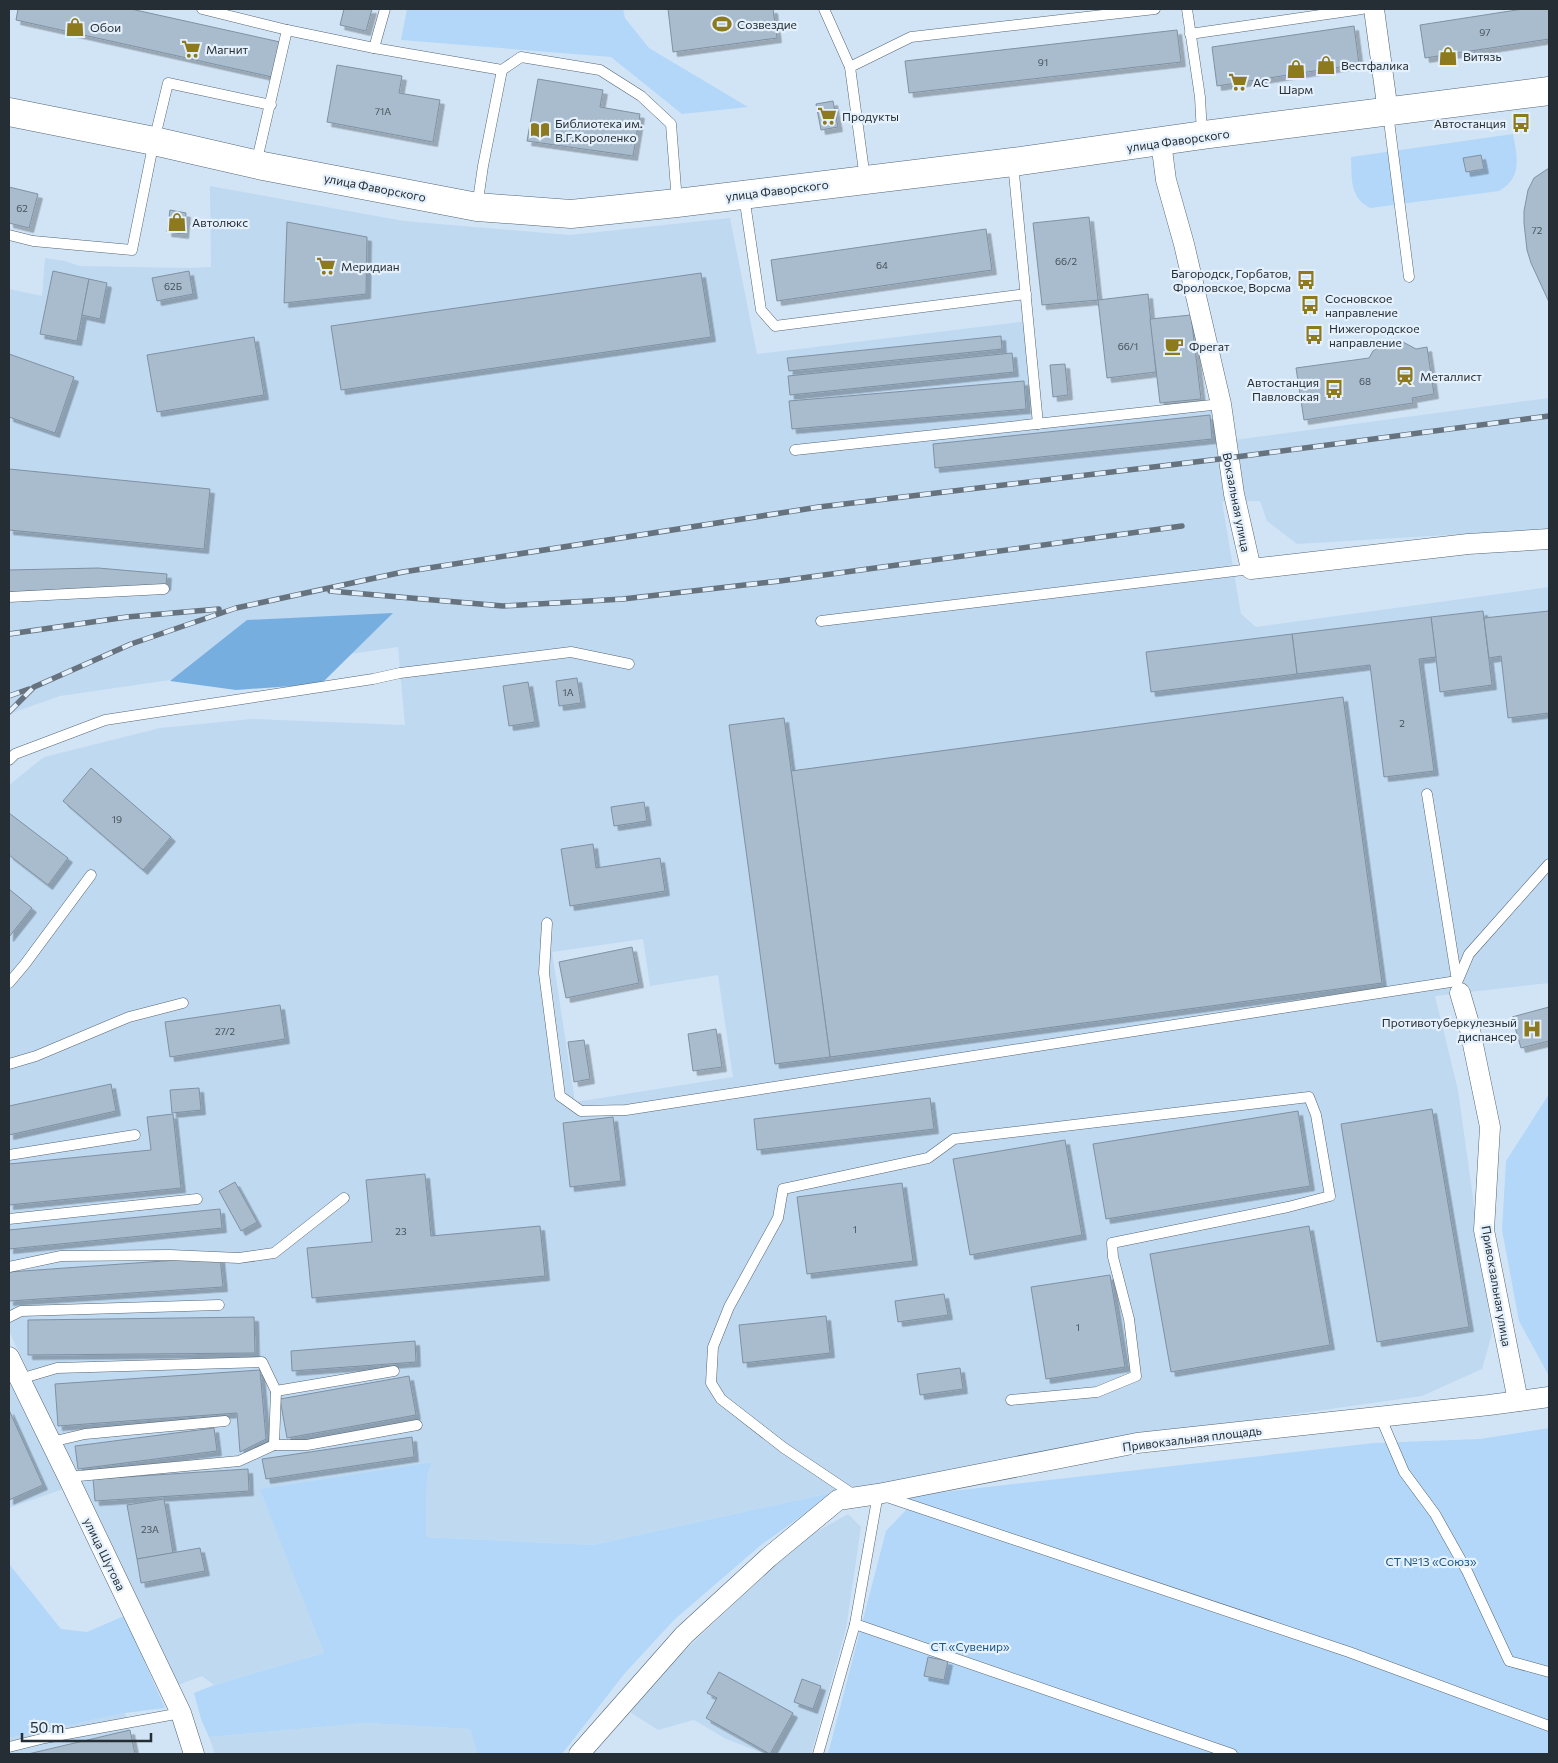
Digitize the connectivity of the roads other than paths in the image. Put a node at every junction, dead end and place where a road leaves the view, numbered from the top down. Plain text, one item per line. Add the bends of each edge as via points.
1 (202, 9) edge
2 (384, 9) edge
3 (824, 9) edge
4 (1155, 9) edge
5 (1186, 9) edge
6 (1362, 9) edge
7 (1374, 9) edge
8 (287, 30) junction
9 (1190, 34) junction
10 (374, 48) junction
11 (850, 67) junction
12 (502, 70) junction
13 (1549, 90) edge
14 (271, 105) junction
15 (9, 112) edge
16 (1388, 112) junction
17 (1202, 135) junction
18 (154, 141) junction
19 (1161, 142) junction
20 (1013, 162) junction
21 (256, 164) junction
22 (865, 179) junction
23 (744, 194) junction
24 (677, 203) junction
25 (477, 207) junction
26 (9, 235) edge
27 (1409, 277) dead end
28 (1026, 294) junction
29 (1221, 404) junction
30 (1038, 424) junction
31 (795, 450) dead end
32 (1549, 540) edge
33 (1251, 569) junction
34 (164, 589) dead end
35 (9, 597) edge
36 (821, 621) dead end
37 (629, 664) dead end
38 (9, 760) edge
39 (1427, 794) dead end
40 (1549, 864) edge
41 (91, 875) dead end
42 (547, 923) dead end
43 (9, 983) edge
44 (1459, 987) junction
45 (183, 1003) dead end
46 (9, 1064) edge
47 (135, 1136) dead end
48 (9, 1155) edge
49 (344, 1198) dead end
50 (197, 1199) dead end
51 (9, 1219) edge
52 (9, 1266) edge
53 (219, 1305) dead end
54 (9, 1317) edge
55 (9, 1357) edge
56 (394, 1371) dead end
57 (20, 1379) junction
58 (276, 1391) junction
59 (1549, 1397) edge
60 (1011, 1400) dead end
61 (1518, 1401) junction
62 (1380, 1416) junction
63 (225, 1421) dead end
64 (417, 1425) dead end
65 (51, 1442) junction
66 (274, 1444) junction
67 (68, 1477) junction
68 (878, 1494) junction
69 (847, 1499) junction
70 (855, 1624) junction
71 (1549, 1672) edge
72 (181, 1713) junction
73 (1549, 1726) edge
74 (9, 1747) edge
75 (194, 1754) edge
76 (578, 1754) edge
77 (818, 1754) edge
78 (1232, 1754) edge

1 - 8 lane
2 - 10 lane
3 - 11 lane
4 - 11 lane via 911,37
5 - 9 lane
6 - 9 lane
7 - 16 street
8 - 10 lane
8 - 14 lane
9 - 17 lane
10 - 12 lane
11 - 22 lane
12 - 24 lane via 521,57 600,70 641,96 671,124
12 - 25 lane
13 - 16 street, улица Фаворского
14 - 18 lane via 168,84
14 - 21 lane
15 - 18 street, улица Фаворского
16 - 17 street, улица Фаворского
16 - 27 lane
17 - 19 street, улица Фаворского
18 - 21 street, улица Фаворского
18 - 26 lane via 132,250 33,241
19 - 20 street, улица Фаворского
19 - 29 street, Вокзальная улица via 1166,180
20 - 22 street, улица Фаворского
20 - 28 lane
21 - 25 street, улица Фаворского
22 - 23 street, улица Фаворского
23 - 24 street, улица Фаворского
23 - 28 lane via 761,310 775,326
24 - 25 street, улица Фаворского via 570,214
28 - 30 lane
29 - 30 lane
29 - 33 street, Вокзальная улица via 1234,494
30 - 31 lane
32 - 33 street, Вокзальная улица via 1468,544
33 - 36 lane
34 - 35 lane
37 - 38 lane via 571,652 400,673 105,720 15,754
39 - 44 lane
40 - 44 lane via 1469,954
41 - 43 lane
42 - 44 lane via 544,973 560,1096 581,1111 626,1110
44 - 61 street, Привокзальная улица via 1490,1127 1484,1230
45 - 46 lane via 129,1017
47 - 48 lane
49 - 52 lane via 274,1253 239,1258 61,1256
50 - 51 lane
53 - 54 lane via 21,1311
55 - 57 street, улица Шутова
56 - 58 lane
57 - 58 lane via 57,1368 262,1362
57 - 65 street, улица Шутова
58 - 66 lane
59 - 61 street, Привокзальная площадь
60 - 69 lane via 1097,1392 1136,1376 1129,1319 1112,1243 1330,1196 1316,1115 1309,1097 954,1139 928,1158 783,1188 778,1218 728,1307 712,1347 711,1383 721,1399
61 - 62 street, Привокзальная площадь
62 - 68 street, Привокзальная площадь via 1138,1443
62 - 71 lane via 1404,1472 1435,1514 1467,1571 1509,1661
63 - 65 lane via 85,1434
64 - 66 lane via 308,1445
65 - 67 street, улица Шутова
66 - 67 lane via 239,1461
67 - 72 street, улица Шутова
68 - 69 street, Привокзальная площадь
68 - 70 lane
68 - 73 lane via 1349,1652
69 - 76 street via 769,1557 684,1635
70 - 77 lane
70 - 78 lane
72 - 74 lane
72 - 75 street, улица Шутова

